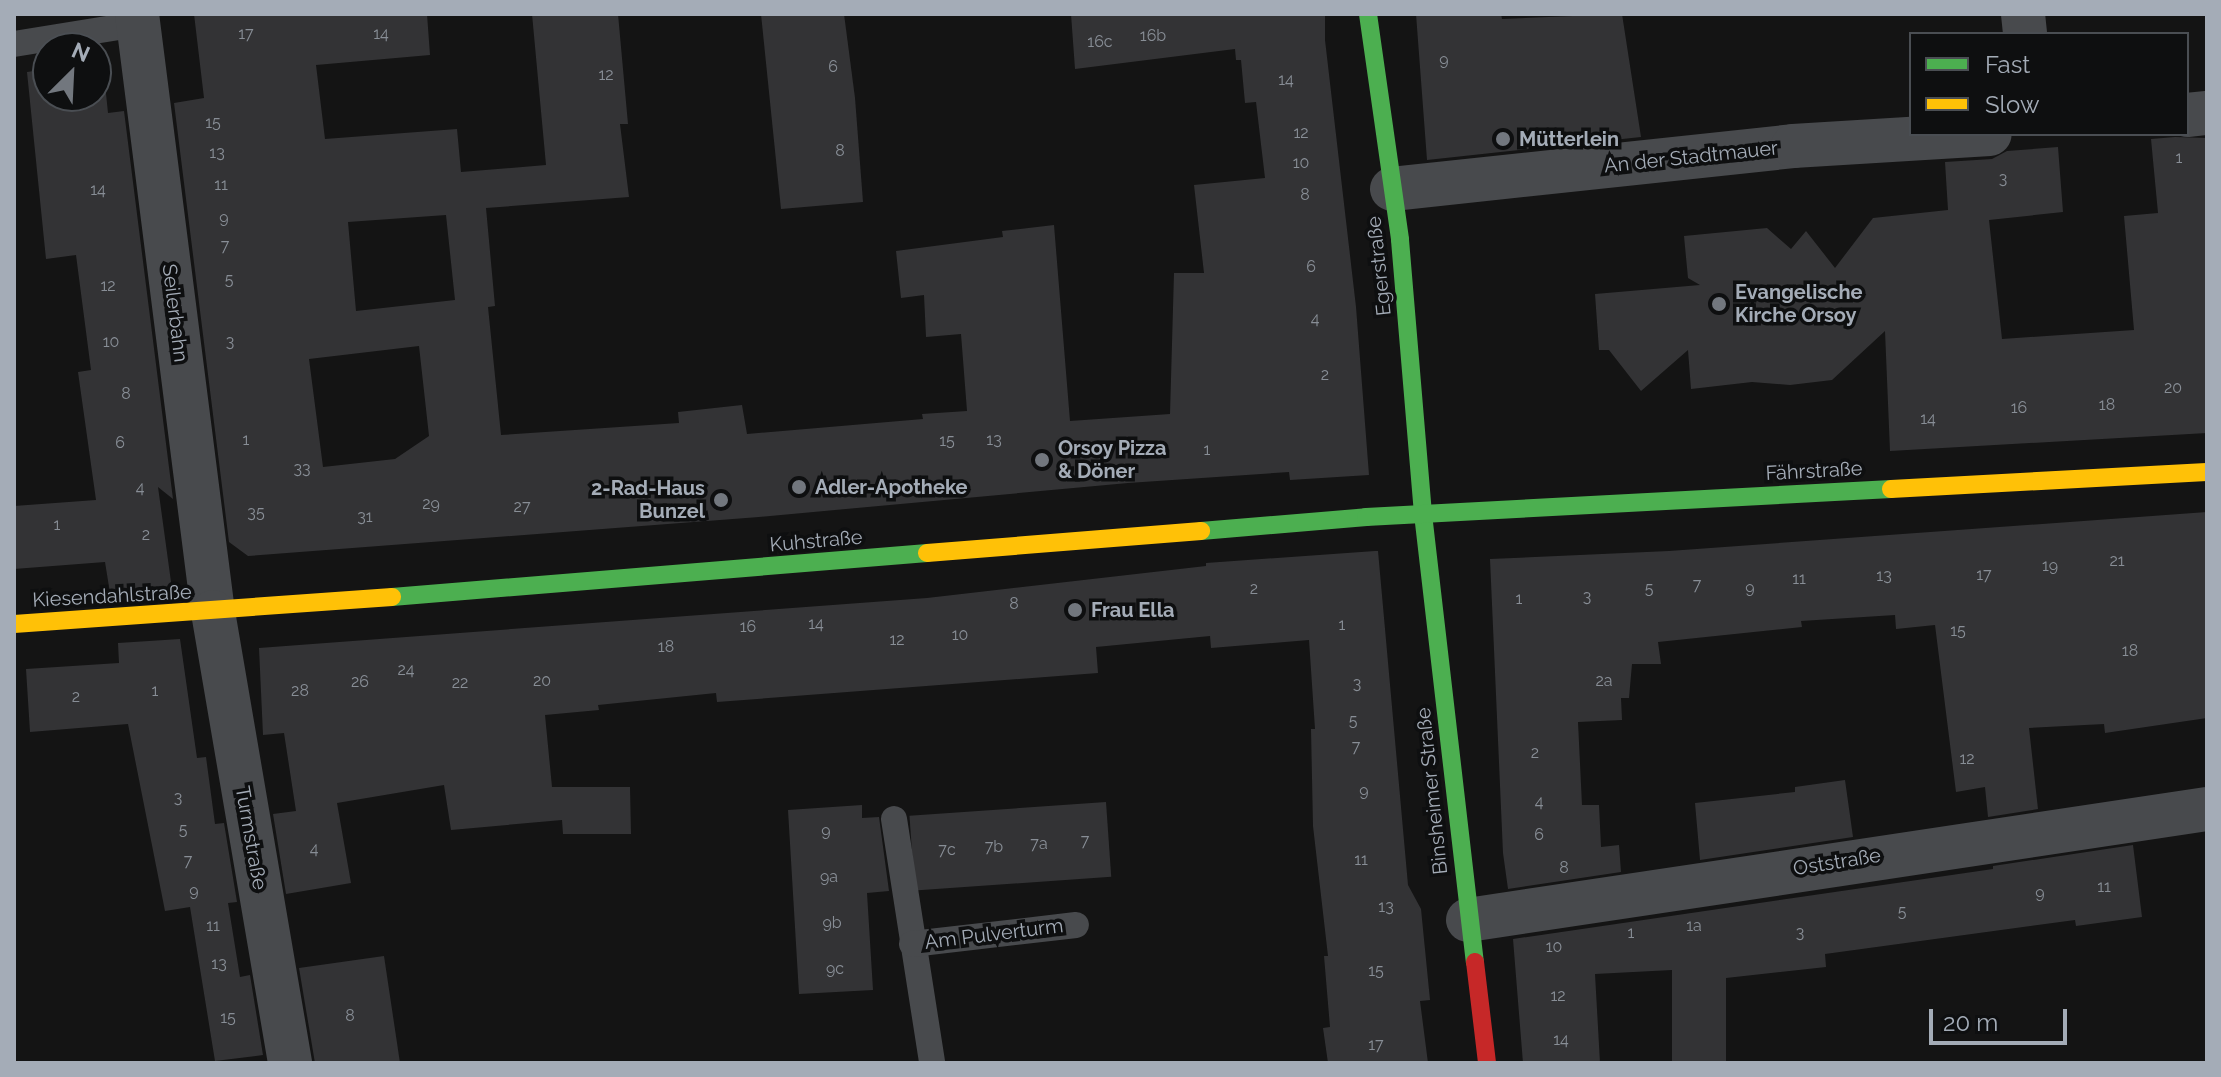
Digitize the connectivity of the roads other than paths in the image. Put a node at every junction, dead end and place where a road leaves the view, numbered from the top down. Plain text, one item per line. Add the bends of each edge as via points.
1 (1368, 14) edge
2 (137, 19) edge
3 (14, 44) edge
4 (1957, 136) edge
5 (1392, 189) junction
6 (2207, 472) edge
7 (1423, 514) junction
8 (213, 612) junction
9 (14, 624) edge
10 (2207, 809) edge
11 (894, 819) dead end
12 (1468, 920) junction
13 (1076, 925) dead end
14 (912, 944) junction
15 (290, 1063) edge
16 (932, 1063) edge
17 (1487, 1063) edge

1 - 5 main road, Egerstraße
2 - 3 lane
2 - 8 street, Seilerbahn
4 - 5 street, An der Stadtmauer via 1793,146
5 - 7 main road, Egerstraße
6 - 7 main road, Fährstraße
7 - 8 main road, Kuhstraße
7 - 12 main road, Binsheimer Straße
8 - 9 main road, Kiesendahlstraße
8 - 15 street, Turmstraße
10 - 12 street, Oststraße
11 - 14 lane, Am Pulverturm
12 - 17 main road, Binsheimer Straße
13 - 14 lane, Am Pulverturm
14 - 16 lane, Am Pulverturm

